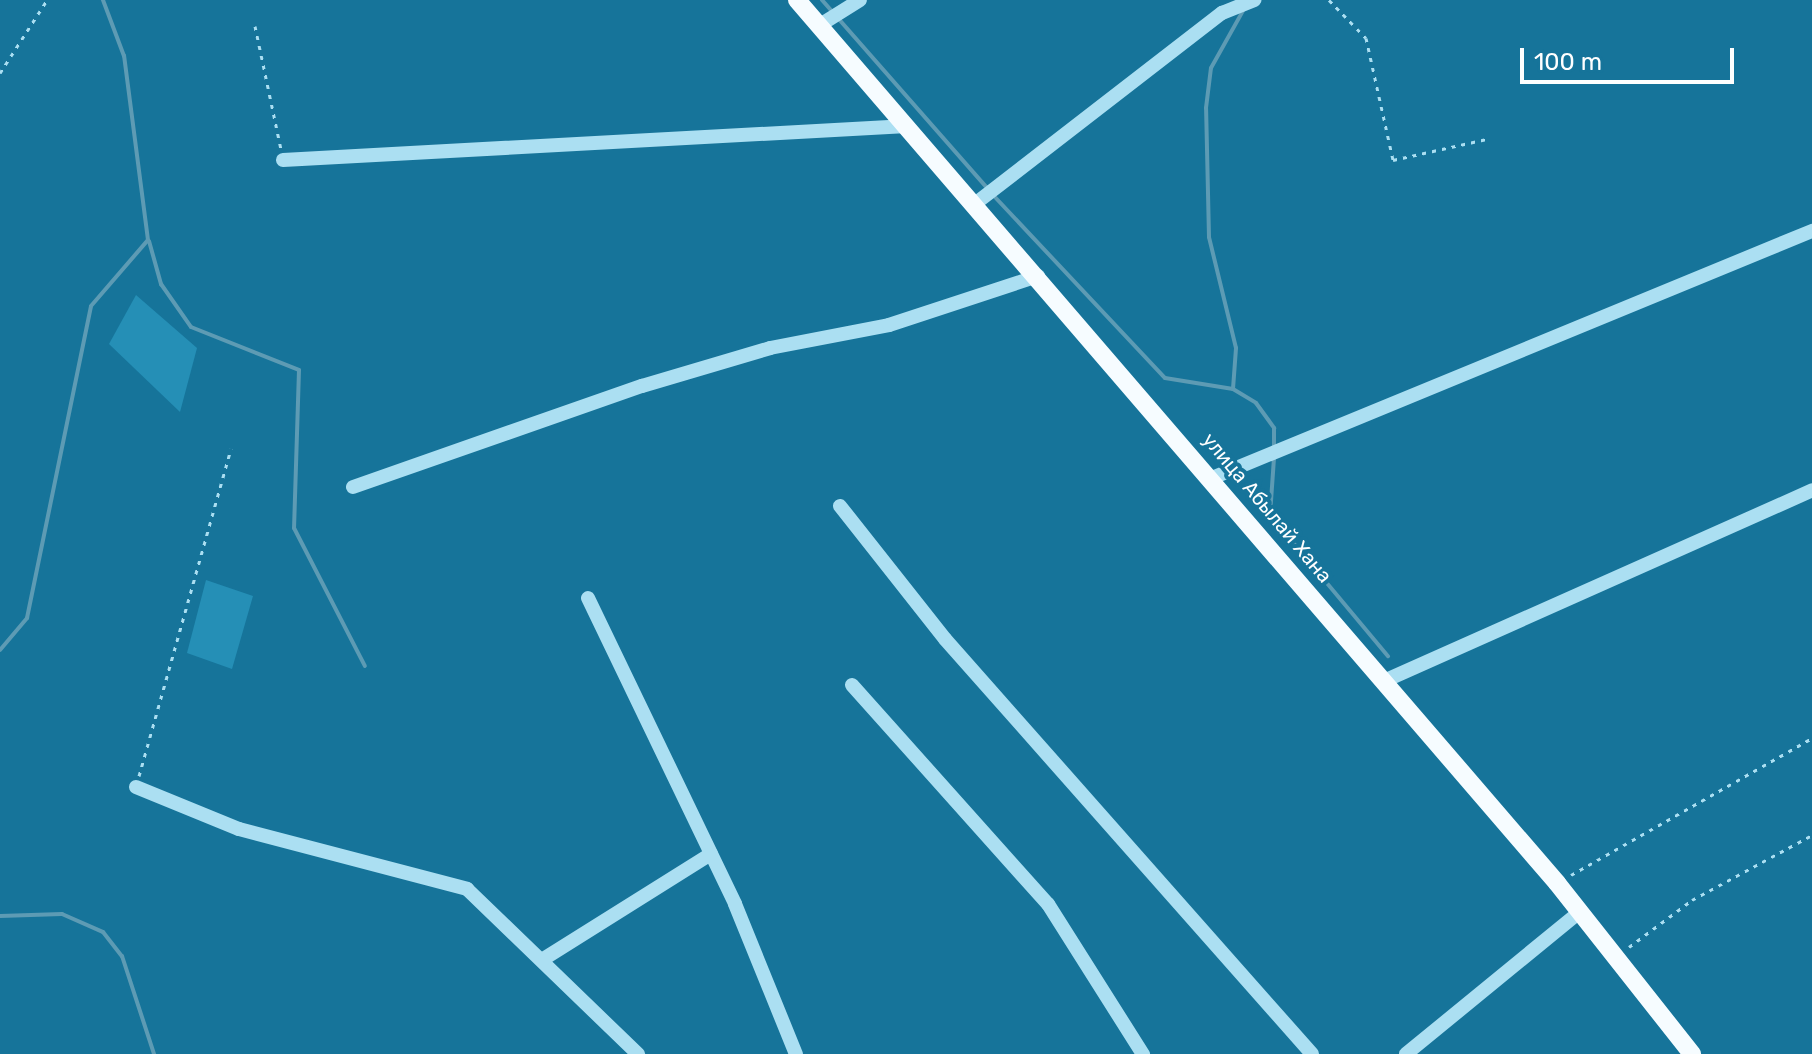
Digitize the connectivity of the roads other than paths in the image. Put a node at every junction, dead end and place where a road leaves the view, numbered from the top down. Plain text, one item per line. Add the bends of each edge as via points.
1 (797, 0) edge
2 (860, 0) edge
3 (1254, 0) edge
4 (820, 25) junction
5 (907, 126) junction
6 (283, 160) road end
7 (976, 203) junction
8 (1812, 231) edge
9 (1038, 276) junction
10 (1212, 478) junction
11 (353, 487) dead end
12 (1812, 490) edge
13 (840, 506) dead end
14 (588, 598) dead end
15 (1384, 681) junction
16 (852, 685) dead end
17 (136, 787) road end
18 (711, 854) junction
19 (1581, 911) junction
20 (545, 958) junction
21 (638, 1054) edge
22 (796, 1054) edge
23 (1143, 1054) edge
24 (1312, 1054) edge
25 (1406, 1054) edge
26 (1692, 1054) edge

1 - 4 main road, улица Абылай Хана
2 - 4 street
3 - 7 street via 1222,13
4 - 5 main road, улица Абылай Хана
5 - 6 street
5 - 7 main road, улица Абылай Хана
7 - 9 main road, улица Абылай Хана
8 - 10 street
9 - 10 main road, улица Абылай Хана
9 - 11 street via 889,325 770,348 642,386
10 - 15 main road, улица Абылай Хана
12 - 15 street
13 - 24 street via 945,639
14 - 18 street
15 - 19 main road, улица Абылай Хана
16 - 23 street via 1048,904
17 - 20 street via 239,829 467,889
18 - 20 street
18 - 22 street
19 - 25 street
19 - 26 main road, улица Абылай Хана
20 - 21 street

